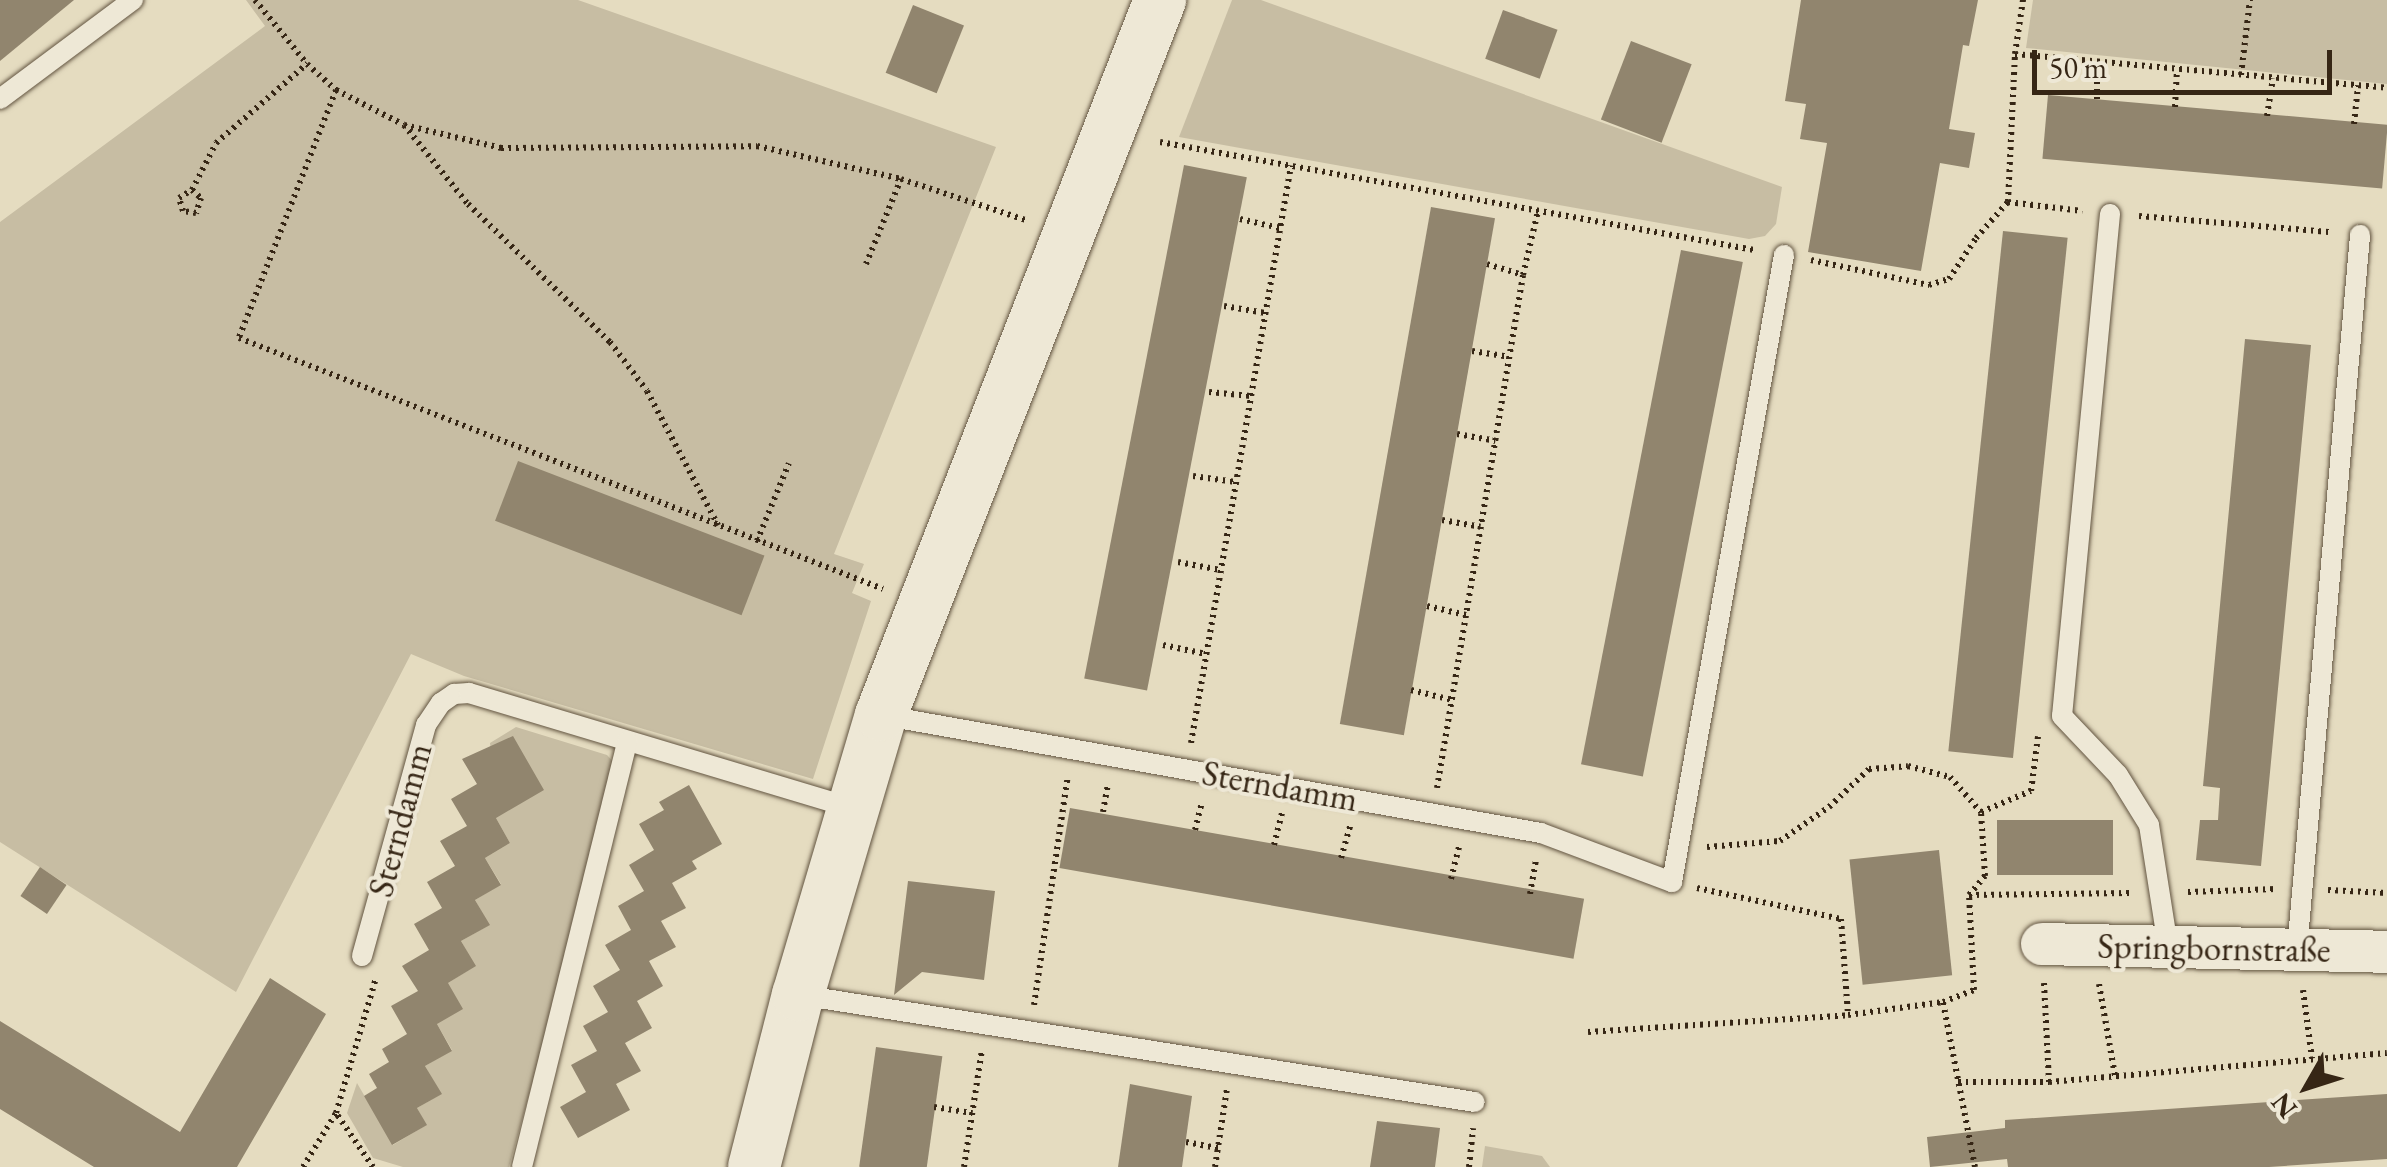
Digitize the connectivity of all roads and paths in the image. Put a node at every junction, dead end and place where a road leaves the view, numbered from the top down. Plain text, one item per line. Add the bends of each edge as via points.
1 (133, 0) edge
2 (255, 0) edge
3 (1160, 0) edge
4 (2023, 0) edge
5 (2250, 0) edge
6 (2015, 54) junction
7 (2097, 63) junction
8 (307, 64) junction
9 (2178, 70) junction
10 (2241, 76) junction
11 (2273, 78) junction
12 (2358, 85) junction
13 (2387, 88) edge
14 (336, 90) junction
15 (2096, 99) dead end
16 (0, 100) edge
17 (2176, 106) dead end
18 (2267, 116) dead end
19 (2354, 124) dead end
20 (404, 125) junction
21 (1160, 142) dead end
22 (1291, 166) junction
23 (901, 179) junction
24 (192, 190) dead end
25 (2008, 202) junction
26 (1538, 211) junction
27 (2110, 214) junction
28 (1240, 219) dead end
29 (1280, 228) junction
30 (1068, 233) junction
31 (2360, 235) joint
32 (1784, 255) junction
33 (866, 264) dead end
34 (1487, 264) dead end
35 (1523, 274) junction
36 (1224, 306) dead end
37 (1265, 314) junction
38 (1472, 351) dead end
39 (1509, 357) junction
40 (1209, 392) dead end
41 (1251, 396) junction
42 (1457, 434) dead end
43 (1494, 441) junction
44 (788, 462) dead end
45 (1193, 476) dead end
46 (1236, 482) junction
47 (1442, 520) dead end
48 (718, 526) junction
49 (1480, 527) junction
50 (757, 542) junction
51 (1178, 562) dead end
52 (836, 570) dead end
53 (1220, 570) junction
54 (1427, 606) dead end
55 (1466, 615) junction
56 (1163, 645) dead end
57 (1206, 654) junction
58 (1412, 690) dead end
59 (1452, 700) junction
60 (881, 715) junction
61 (2062, 716) junction
62 (627, 742) junction
63 (1072, 750) junction
64 (1186, 769) junction
65 (852, 808) junction
66 (1981, 812) junction
67 (1432, 814) junction
68 (1679, 833) junction
69 (1672, 882) junction
70 (2042, 944) joint
71 (2092, 946) junction
72 (2168, 947) junction
73 (2298, 950) junction
74 (2387, 952) edge
75 (362, 956) joint
76 (798, 995) junction
77 (1943, 1002) junction
78 (1848, 1015) junction
79 (986, 1023) junction
80 (1031, 1030) junction
81 (1588, 1032) dead end
82 (2387, 1054) edge
83 (2312, 1058) junction
84 (1231, 1063) junction
85 (2115, 1076) junction
86 (1958, 1082) junction
87 (2049, 1082) junction
88 (1475, 1102) dead end
89 (934, 1107) dead end
90 (336, 1113) junction
91 (973, 1113) junction
92 (1186, 1142) dead end
93 (1218, 1148) junction
94 (303, 1167) edge
95 (373, 1167) edge
96 (522, 1167) edge
97 (754, 1167) edge
98 (964, 1167) edge
99 (1214, 1167) edge
100 (1975, 1167) edge

1 - 16 lane
2 - 8 path
3 - 30 street
4 - 6 path
5 - 10 path
6 - 7 path
6 - 25 path
7 - 9 path
7 - 15 path
8 - 14 path
8 - 24 path via 216,143
9 - 10 path
9 - 17 path
10 - 11 path
11 - 12 path
11 - 18 path
12 - 13 path
12 - 19 path
14 - 20 path
14 - 48 path via 238,338
20 - 23 path via 501,148 757,146
20 - 48 path via 468,204 610,342 647,391
21 - 22 path
22 - 26 path
22 - 29 path
23 - 30 path
23 - 33 path
25 - 27 path
25 - 32 path via 1950,278 1929,285
26 - 32 path
26 - 35 path
27 - 31 path
27 - 61 lane
28 - 29 path
29 - 37 path
30 - 60 street
31 - 73 lane
32 - 68 lane
34 - 35 path
35 - 39 path
36 - 37 path
37 - 41 path
38 - 39 path
39 - 43 path
40 - 41 path
41 - 46 path
42 - 43 path
43 - 49 path
44 - 50 path
45 - 46 path
46 - 53 path
47 - 49 path
48 - 50 path
49 - 55 path
50 - 52 path
51 - 53 path
53 - 57 path
54 - 55 path
55 - 59 path
56 - 57 path
57 - 64 path
58 - 59 path
59 - 67 path
60 - 63 lane, Sterndamm
60 - 65 street
61 - 66 path via 2041,714 2031,791
61 - 72 lane via 2118,775 2148,825
62 - 65 lane, Sterndamm
62 - 75 lane, Sterndamm via 469,692 441,702 426,725
62 - 96 lane
63 - 64 lane, Sterndamm
63 - 80 path
64 - 67 lane, Sterndamm
65 - 76 street
66 - 68 path via 1950,776 1908,766 1868,770 1780,841 1709,849
66 - 77 path via 1984,876 1969,895 1974,990
67 - 69 lane, Sterndamm via 1540,833
68 - 69 lane
69 - 78 path via 1841,919
70 - 71 street, Springbornstraße
70 - 87 path
71 - 72 street, Springbornstraße
71 - 85 path
72 - 73 street, Springbornstraße
73 - 74 street, Springbornstraße
73 - 83 path
75 - 90 path via 376,982
76 - 79 lane
76 - 97 street
77 - 78 path
77 - 86 path
78 - 81 path
79 - 80 lane
79 - 91 path
80 - 84 lane
82 - 83 path
83 - 85 path
84 - 88 lane
84 - 93 path
85 - 87 path
86 - 87 path
86 - 100 path
89 - 91 path
90 - 94 path
90 - 95 path
91 - 98 path
92 - 93 path
93 - 99 path

